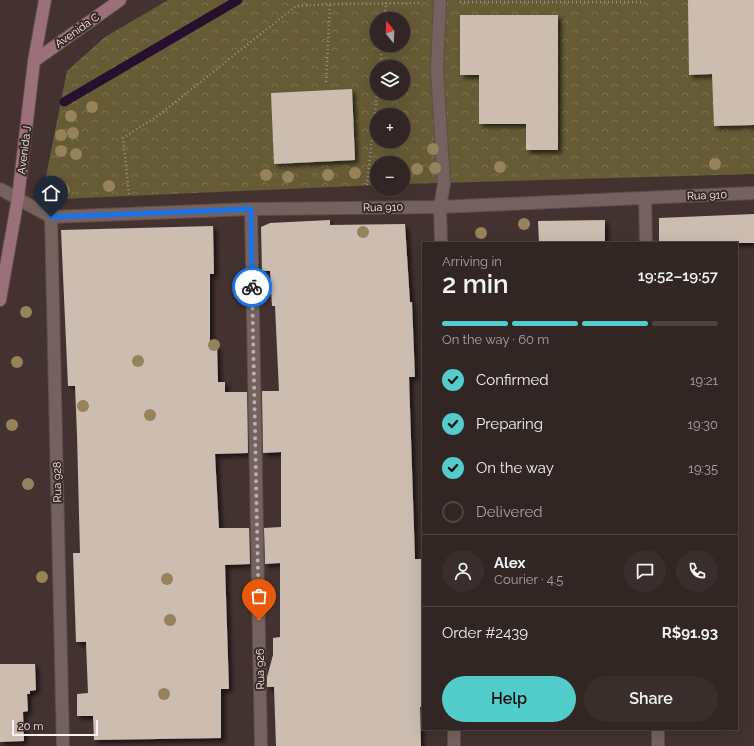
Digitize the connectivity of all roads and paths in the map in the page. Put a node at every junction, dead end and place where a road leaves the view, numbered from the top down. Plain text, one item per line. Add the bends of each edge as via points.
1 (45, 0) edge
2 (120, 0) edge
3 (440, 1) edge
4 (642, 2) dead end
5 (386, 3) junction
6 (330, 4) junction
7 (385, 12) edge
8 (34, 61) junction
9 (326, 82) dead end
10 (376, 100) edge
11 (367, 185) dead end
12 (0, 190) edge
13 (754, 193) edge
14 (130, 196) dead end
15 (18, 198) junction
16 (645, 198) junction
17 (440, 206) junction
18 (251, 209) junction
19 (51, 217) junction
20 (441, 242) edge
21 (646, 242) edge
22 (0, 300) edge
23 (454, 730) edge
24 (658, 730) edge
25 (63, 746) edge
26 (261, 746) edge
27 (454, 746) edge
28 (658, 746) edge

1 - 8 street, Avenida J
2 - 8 street, Avenida C
3 - 4 path
3 - 5 path
3 - 17 street via 437,70 444,184
5 - 6 path
5 - 7 path
6 - 9 path
6 - 14 path via 296,6 159,115 123,138
8 - 15 street, Avenida J
10 - 11 path
12 - 15 street
13 - 16 street, Rua 910
15 - 19 street
15 - 22 street, Avenida J
16 - 17 street, Rua 910
16 - 21 street
17 - 18 street, Rua 910
17 - 20 street
18 - 19 street, Rua 910
18 - 26 street, Rua 926
19 - 25 street, Rua 928
23 - 27 street
24 - 28 street

